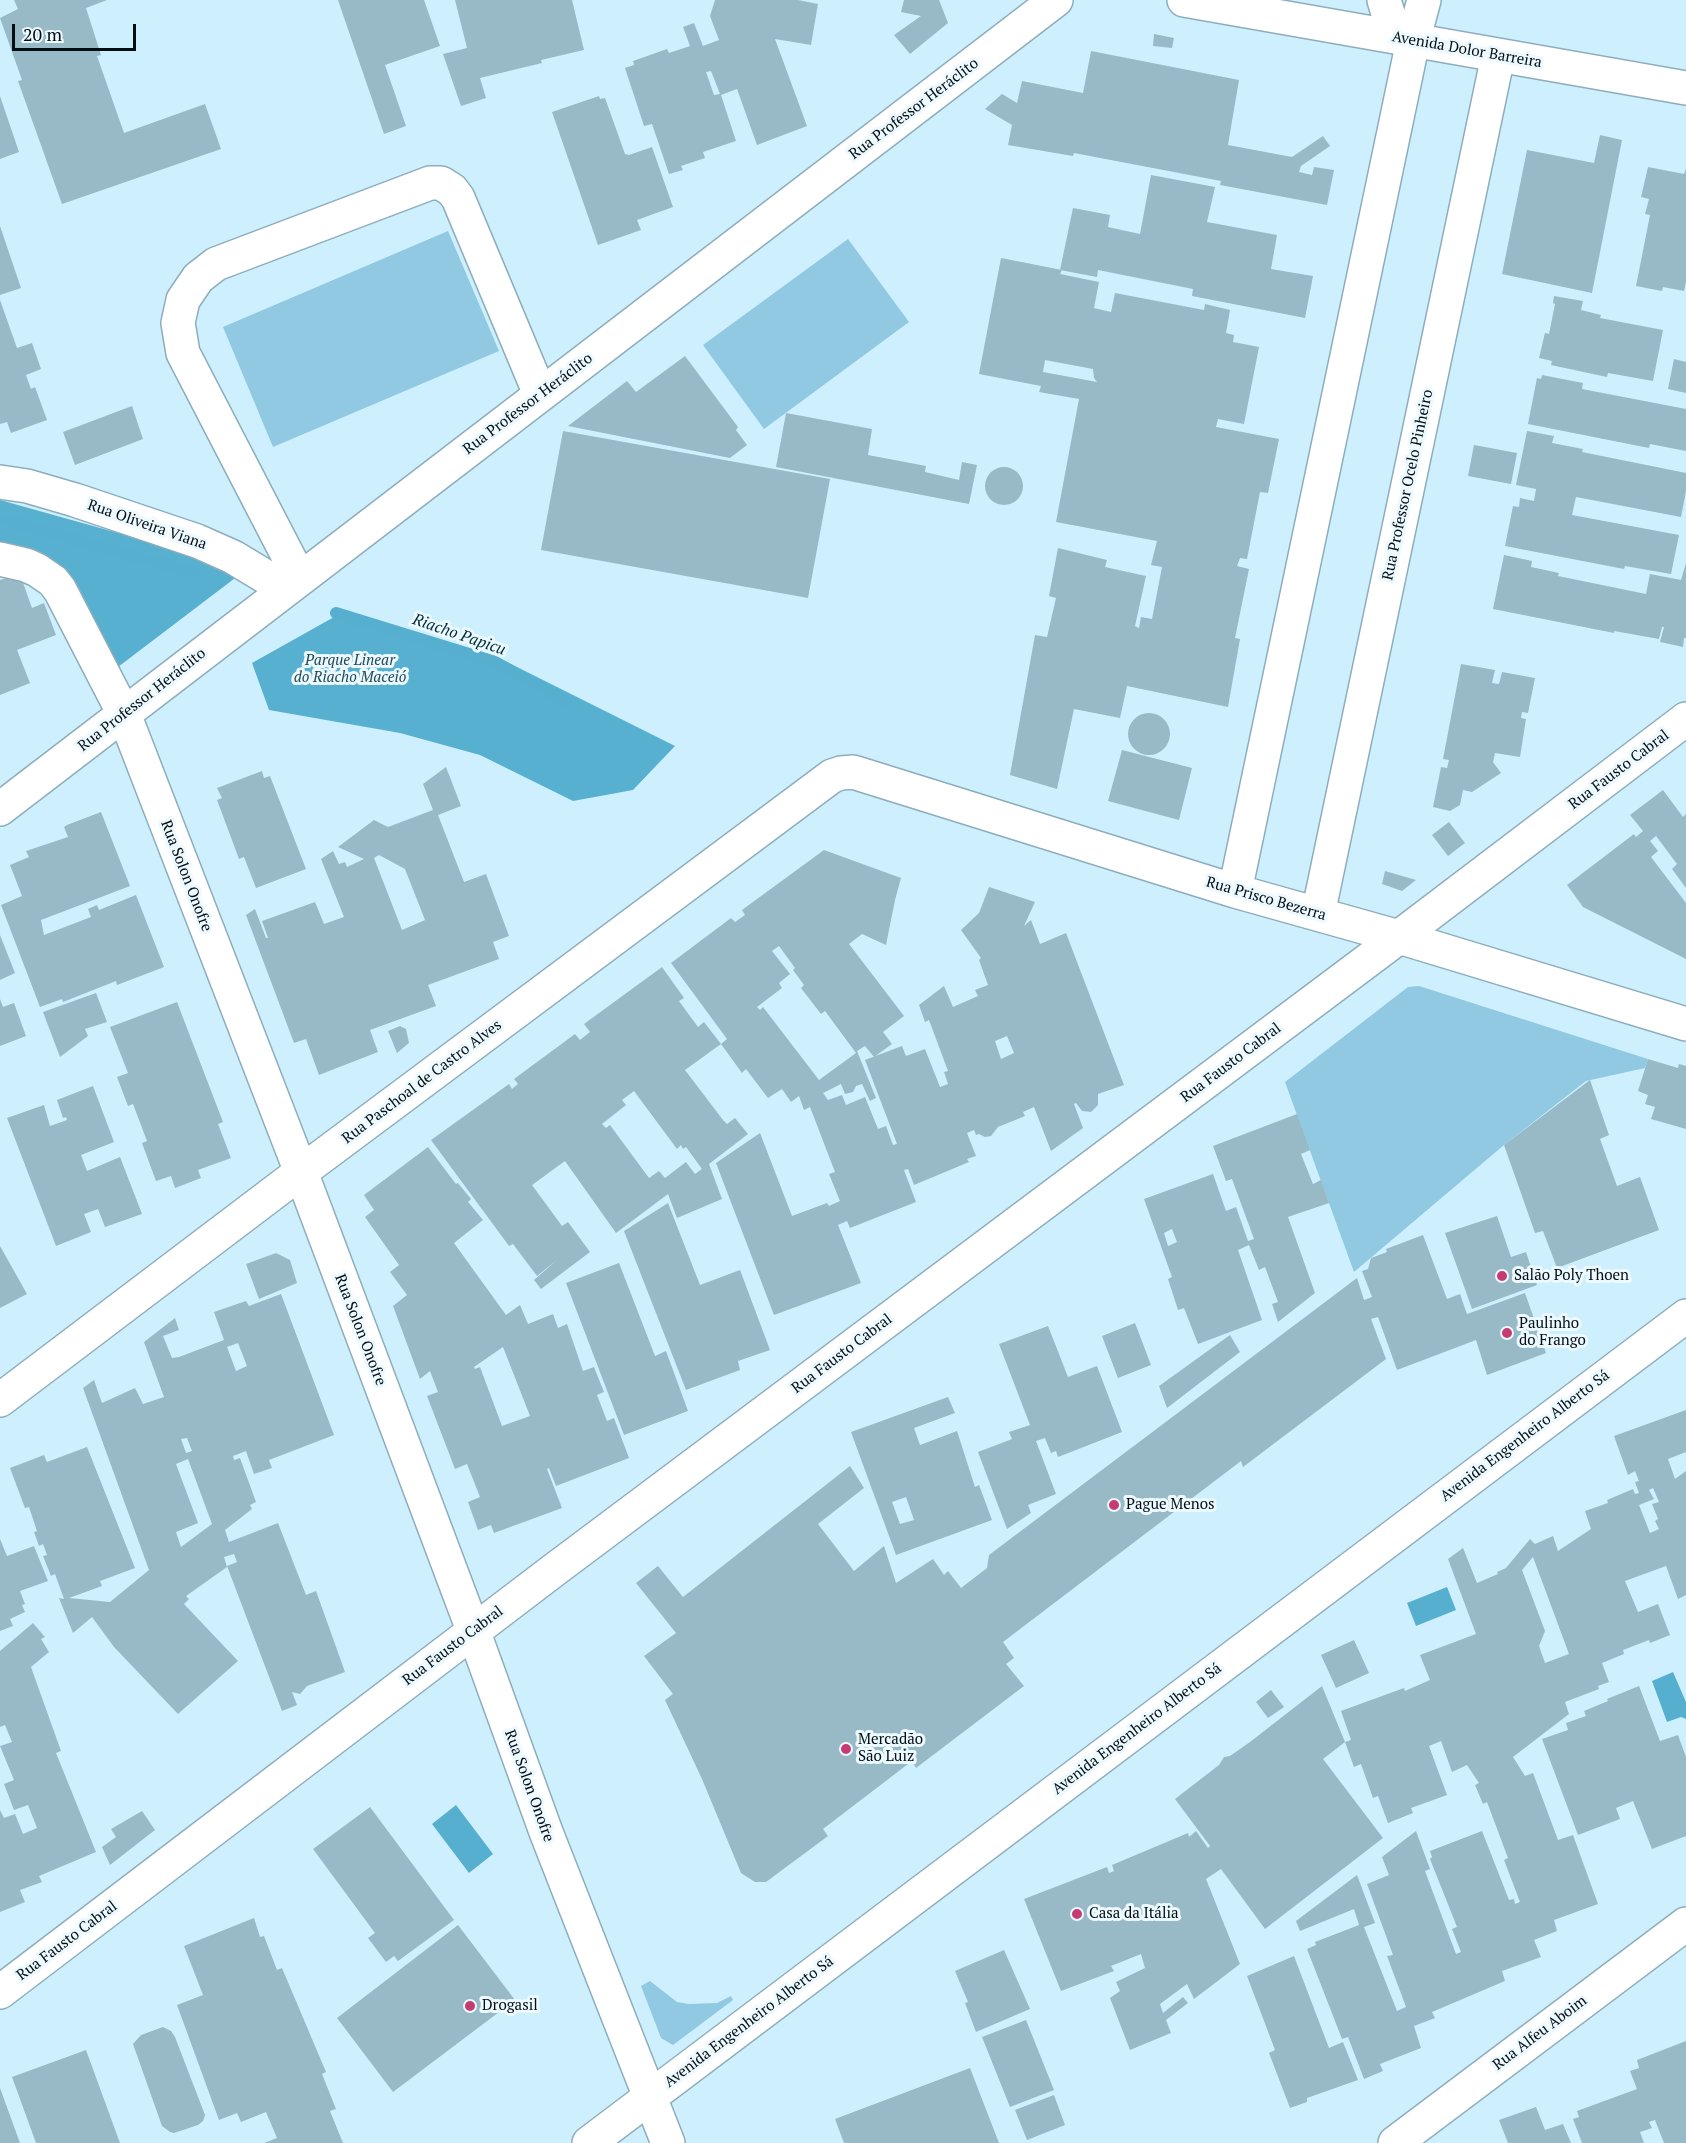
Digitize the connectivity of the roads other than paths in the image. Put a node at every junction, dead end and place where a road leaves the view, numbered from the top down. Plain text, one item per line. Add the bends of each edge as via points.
1 (1056, 0) edge
2 (1184, 0) edge
3 (1282, 0) edge
4 (1384, 0) edge
5 (1424, 0) edge
6 (1248, 11) junction
7 (1404, 39) junction
8 (1498, 56) junction
9 (1686, 88) edge
10 (540, 394) junction
11 (0, 482) edge
12 (0, 559) edge
13 (293, 584) junction
14 (124, 714) junction
15 (1686, 719) edge
16 (848, 772) joint
17 (0, 809) edge
18 (1235, 891) junction
19 (1318, 914) junction
20 (1399, 937) junction
21 (1686, 1024) edge
22 (301, 1172) junction
23 (1686, 1316) edge
24 (0, 1400) edge
25 (474, 1630) junction
26 (1686, 1923) edge
27 (0, 1992) edge
28 (650, 2097) junction
29 (589, 2143) edge
30 (668, 2143) edge
31 (1395, 2143) edge

1 - 10 street, Rua Professor Heráclito
2 - 6 street, Avenida Dolor Barreira
3 - 6 street, Avenida Dolor Barreira
4 - 7 street
5 - 7 street
6 - 7 street, Avenida Dolor Barreira
7 - 8 street, Avenida Dolor Barreira
7 - 18 street
8 - 9 street, Avenida Dolor Barreira
8 - 19 street, Rua Professor Ocelo Pinheiro
10 - 13 street, Rua Professor Heráclito
10 - 13 street via 458,198 441,183 430,183 216,264 198,278 183,300 178,323 183,353
11 - 13 street, Rua Oliveira Viana via 75,500 197,541
12 - 14 street, Rua Solon Onofre via 26,565 53,581
13 - 14 street, Rua Professor Heráclito
14 - 17 street, Rua Professor Heráclito
14 - 22 street, Rua Solon Onofre
15 - 20 street, Rua Fausto Cabral
16 - 18 street, Rua Prisco Bezerra
16 - 22 street, Rua Paschoal de Castro Alves via 832,776
18 - 19 street, Rua Prisco Bezerra
19 - 20 street, Rua Prisco Bezerra
20 - 21 street, Rua Prisco Bezerra
20 - 25 street, Rua Fausto Cabral
22 - 24 street, Rua Paschoal de Castro Alves
22 - 25 street, Rua Solon Onofre
23 - 28 street, Avenida Engenheiro Alberto Sá
25 - 27 street, Rua Fausto Cabral
25 - 28 street, Rua Solon Onofre via 546,1832
26 - 31 street, Rua Alfeu Aboim
28 - 29 street, Avenida Engenheiro Alberto Sá
28 - 30 street, Rua Solon Onofre

